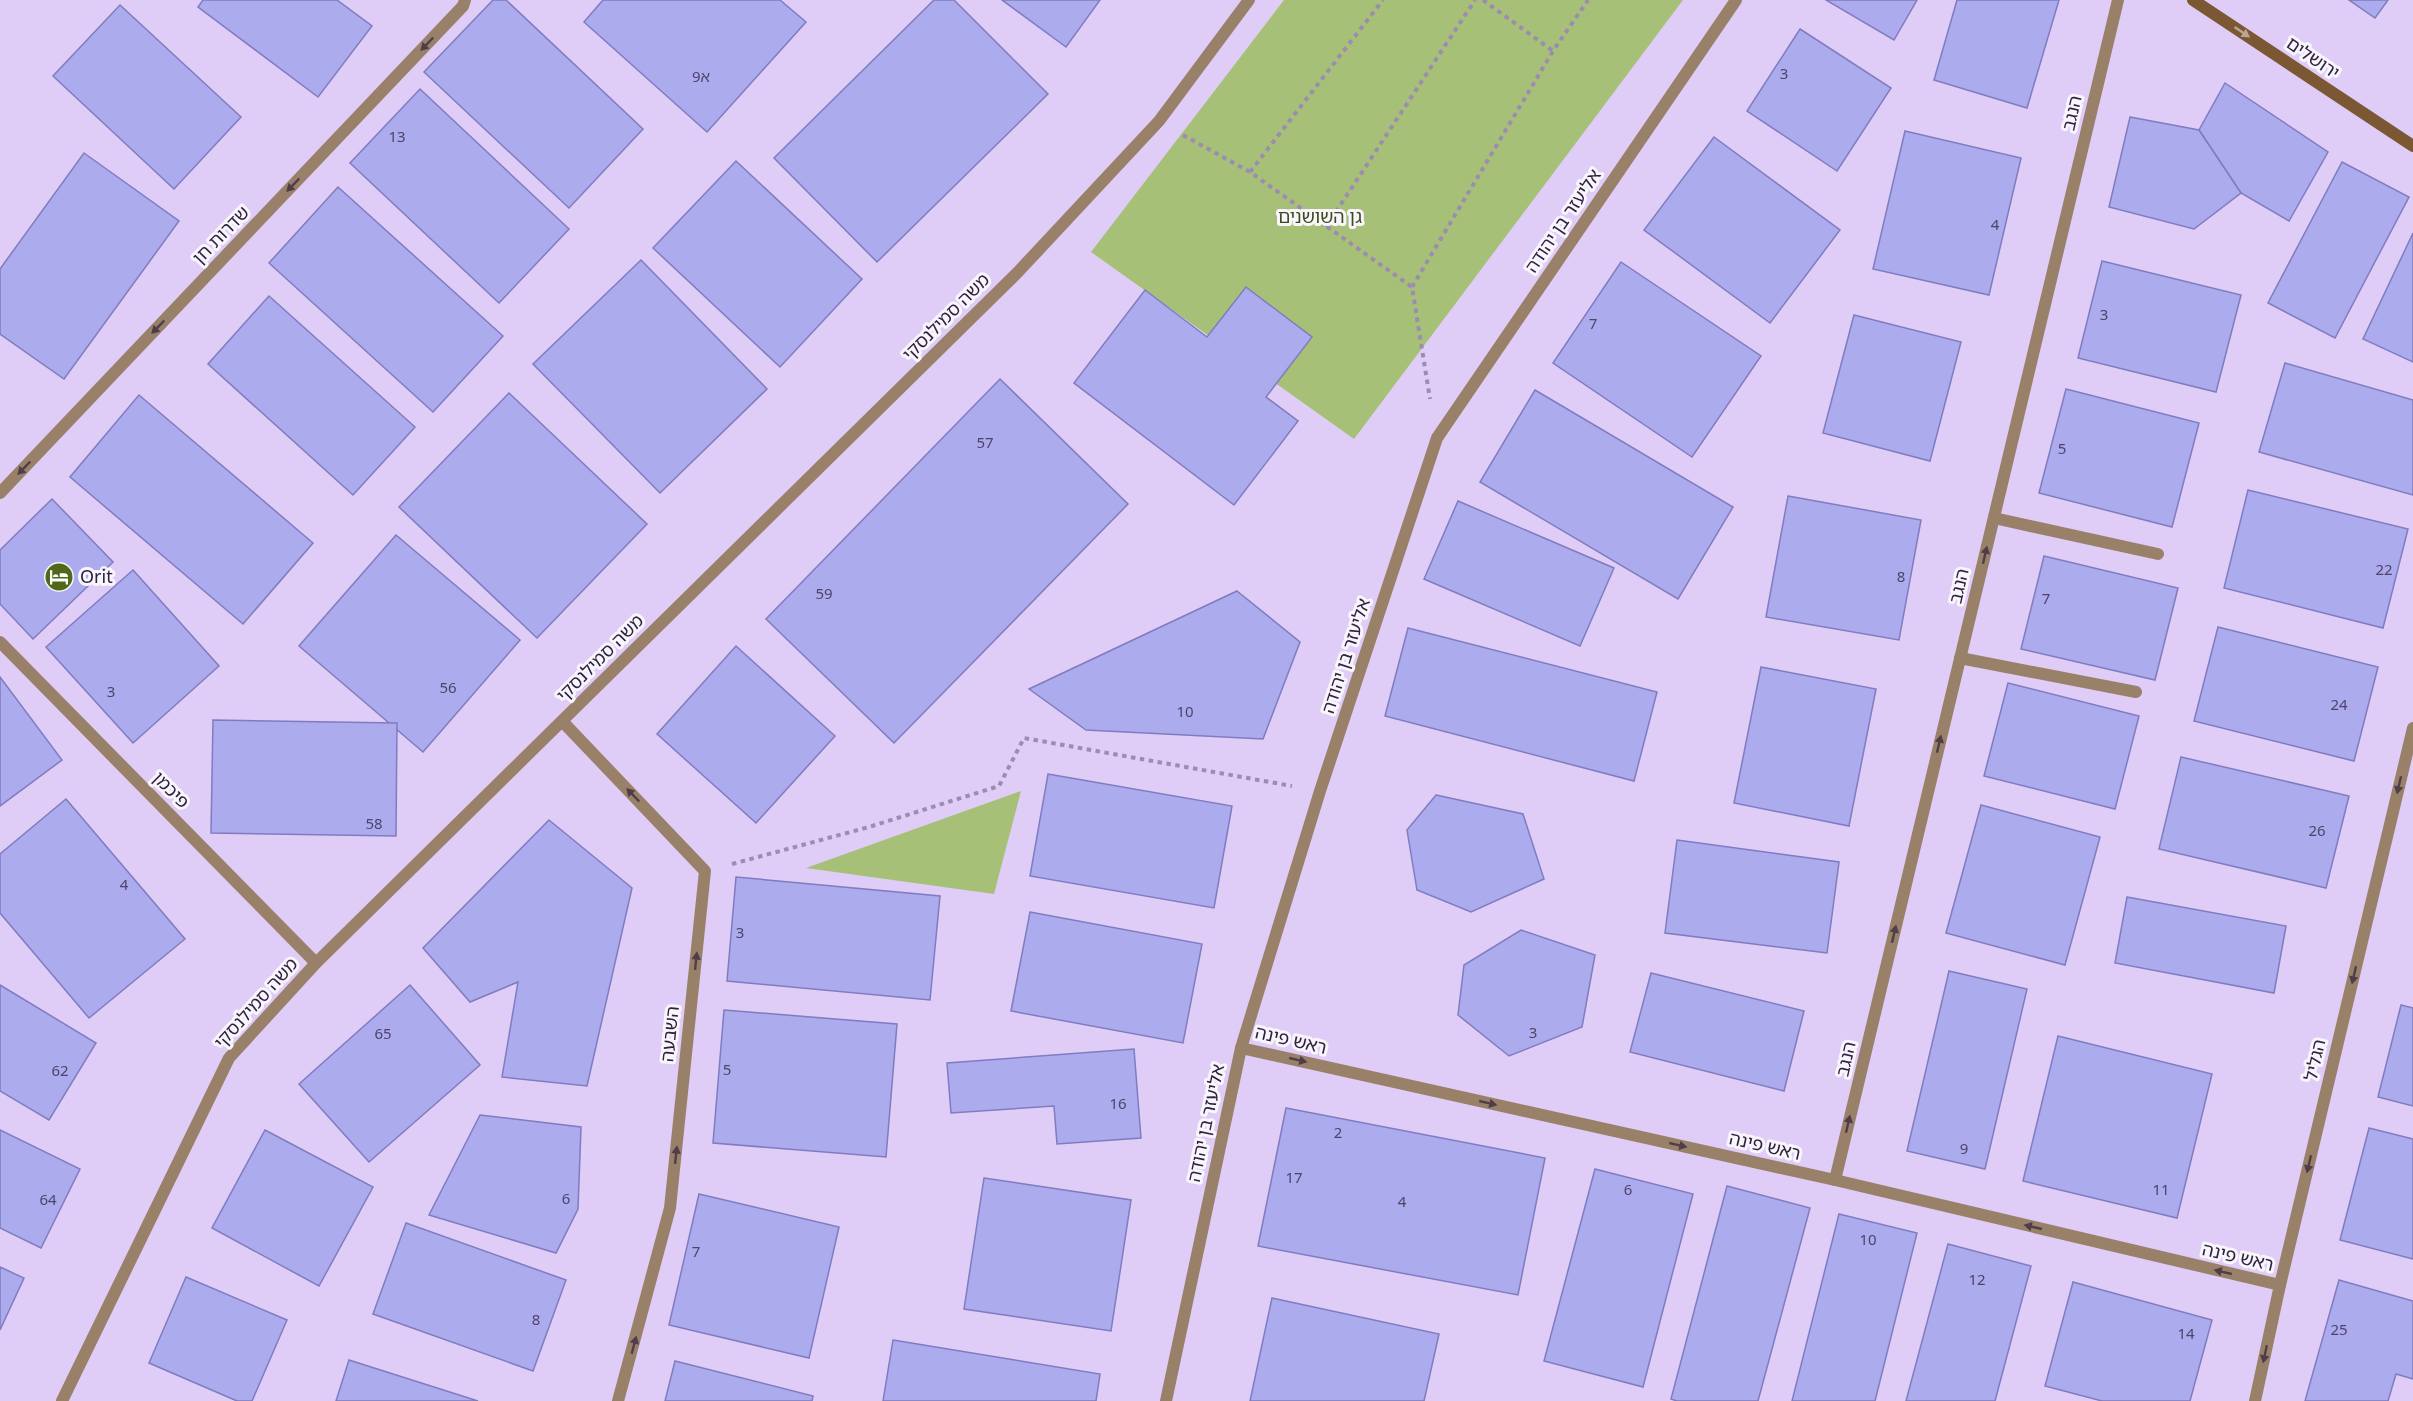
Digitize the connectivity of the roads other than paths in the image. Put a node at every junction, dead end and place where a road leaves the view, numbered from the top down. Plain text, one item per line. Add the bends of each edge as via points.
1 (465, 0) edge
2 (1248, 0) edge
3 (1736, 0) edge
4 (2118, 0) edge
5 (2193, 0) edge
6 (2413, 146) edge
7 (0, 493) edge
8 (1994, 518) junction
9 (2158, 554) dead end
10 (0, 642) edge
11 (1960, 658) junction
12 (2136, 692) dead end
13 (562, 721) junction
14 (2413, 728) edge
15 (316, 963) junction
16 (1241, 1047) junction
17 (1835, 1180) junction
18 (2280, 1285) junction
19 (62, 1401) edge
20 (618, 1401) edge
21 (1166, 1401) edge
22 (2255, 1401) edge

1 -> 7 street, שדרות חן
2 - 13 street, משה סמילנסקי via 1159,122 1018,272
3 - 16 street, אליעזר בן יהודה via 1437,438 1320,791
4 - 8 street, הנגב
5 -> 6 street, ירושלים
8 - 9 street
11 -> 8 street, הנגב
10 - 15 street, פיכמן
11 - 12 street
17 -> 11 street, הנגב
13 - 15 street, משה סמילנסקי
20 -> 13 street, השבעה via 670,1208 705,871
14 -> 18 street, הגליל
15 - 19 street, משה סמילנסקי via 229,1058
16 -> 17 street, ראש פינה
16 - 21 street, אליעזר בן יהודה
18 -> 17 street, ראש פינה
18 -> 22 street, הגליל

